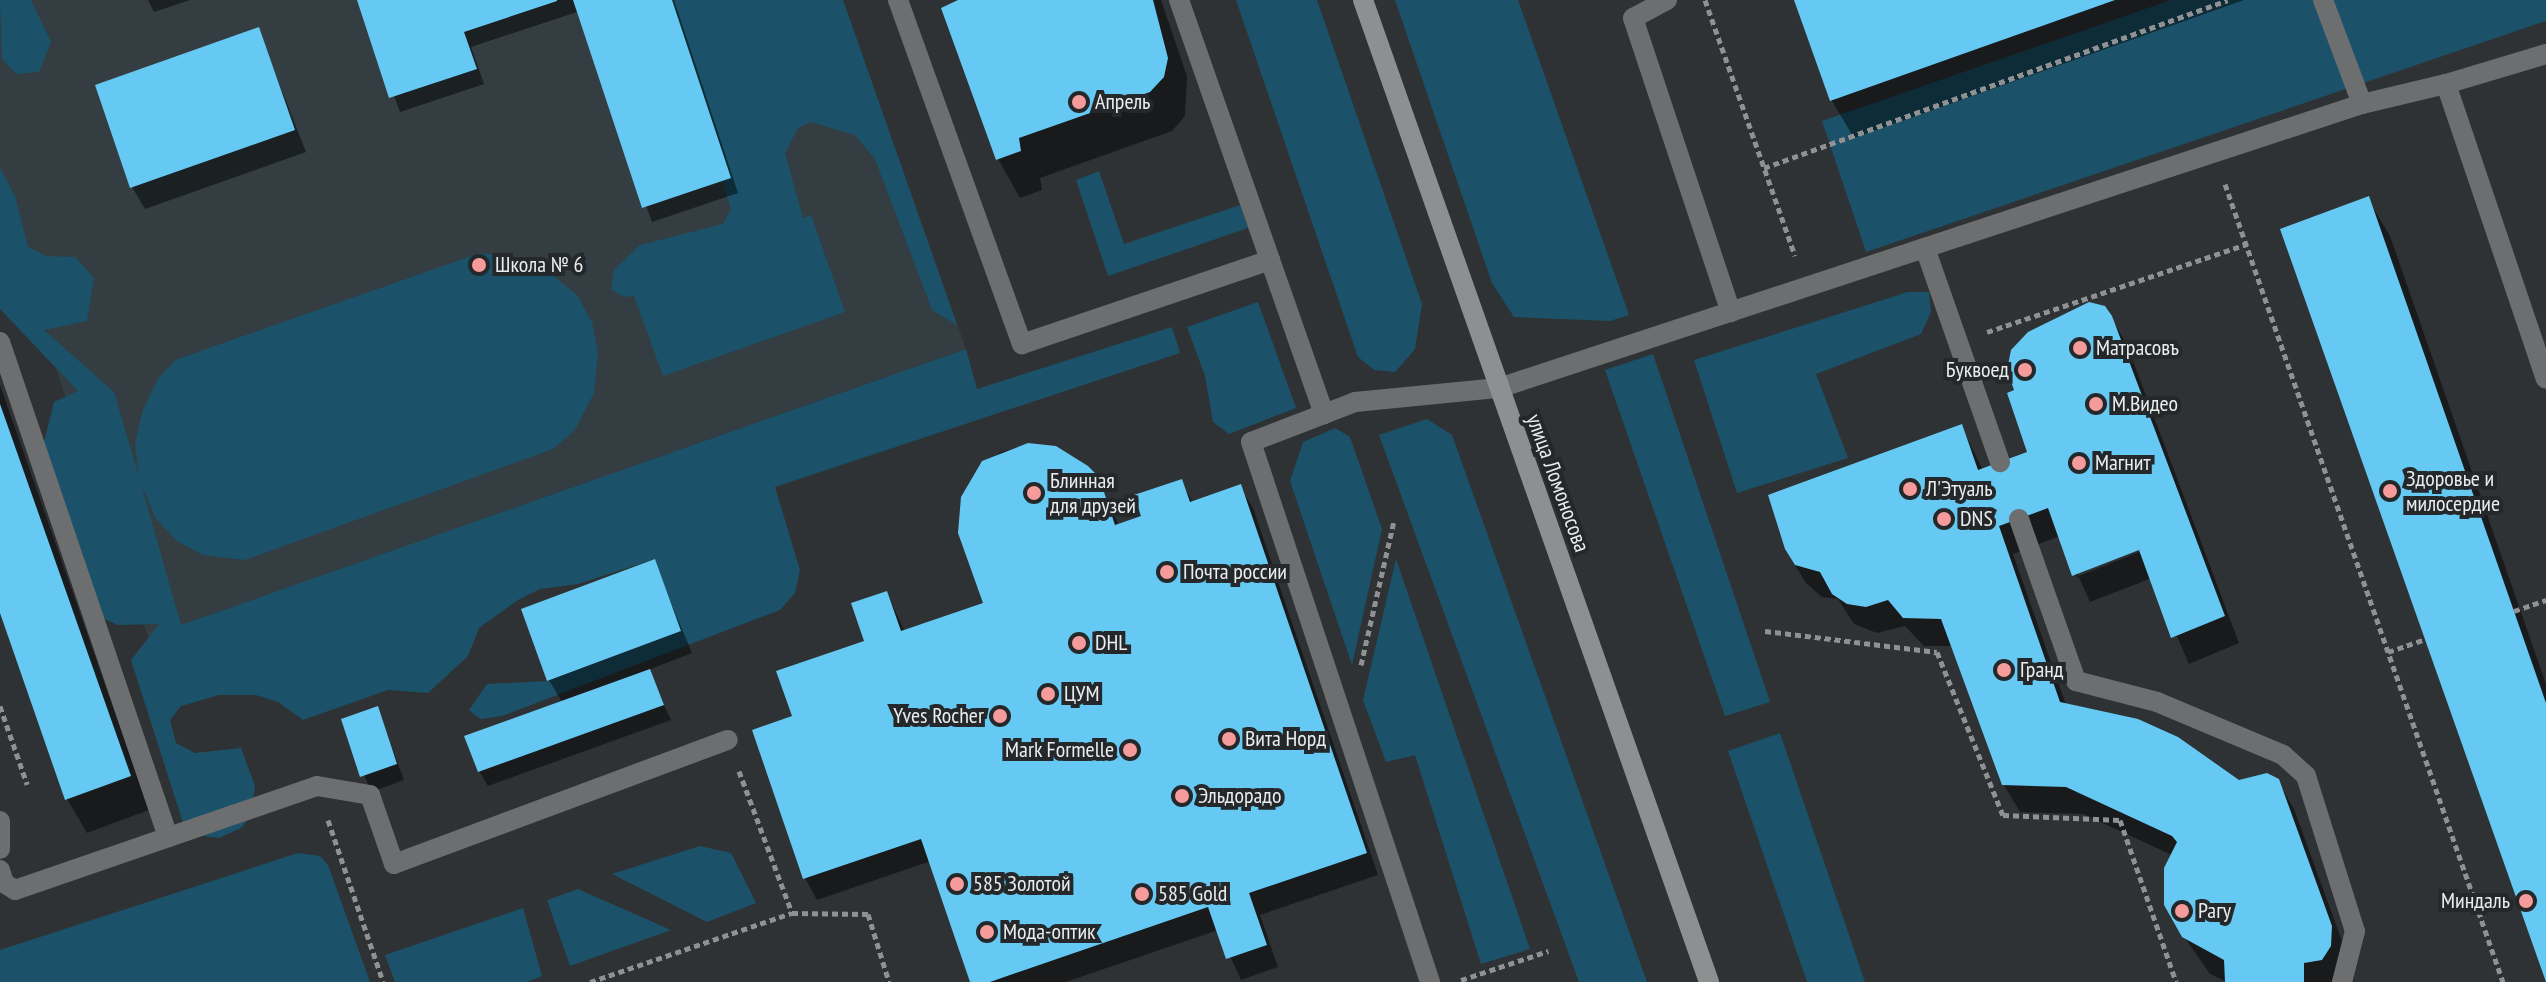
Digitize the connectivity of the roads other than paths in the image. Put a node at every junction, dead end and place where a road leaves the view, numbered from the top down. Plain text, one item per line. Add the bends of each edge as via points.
1 (898, 0) edge
2 (1179, 0) edge
3 (1363, 0) edge
4 (1667, 0) edge
5 (2323, 0) edge
6 (2546, 54) edge
7 (2446, 84) junction
8 (2362, 104) junction
9 (1925, 248) junction
10 (1270, 260) junction
11 (1731, 312) junction
12 (0, 342) edge
13 (2546, 379) edge
14 (1499, 388) junction
15 (1324, 414) junction
16 (2000, 462) dead end
17 (2019, 519) dead end
18 (728, 740) road end
19 (168, 837) junction
20 (0, 870) edge
21 (1430, 982) edge
22 (1709, 982) edge
23 (2342, 982) edge

1 - 10 street via 1022,344
2 - 10 street
3 - 14 main road, улица Ломоносова
4 - 11 street via 1633,18
5 - 8 street
6 - 7 street
7 - 8 street
7 - 13 street
8 - 9 street
9 - 11 street
9 - 16 street
10 - 15 street
11 - 14 street
12 - 19 street
14 - 15 street via 1355,402
14 - 22 main road, улица Ломоносова
15 - 21 street via 1251,442
17 - 23 street via 2076,681 2157,702 2283,755 2306,776 2355,931
18 - 19 street via 394,864 370,795 317,786
19 - 20 street via 15,890 4,883

